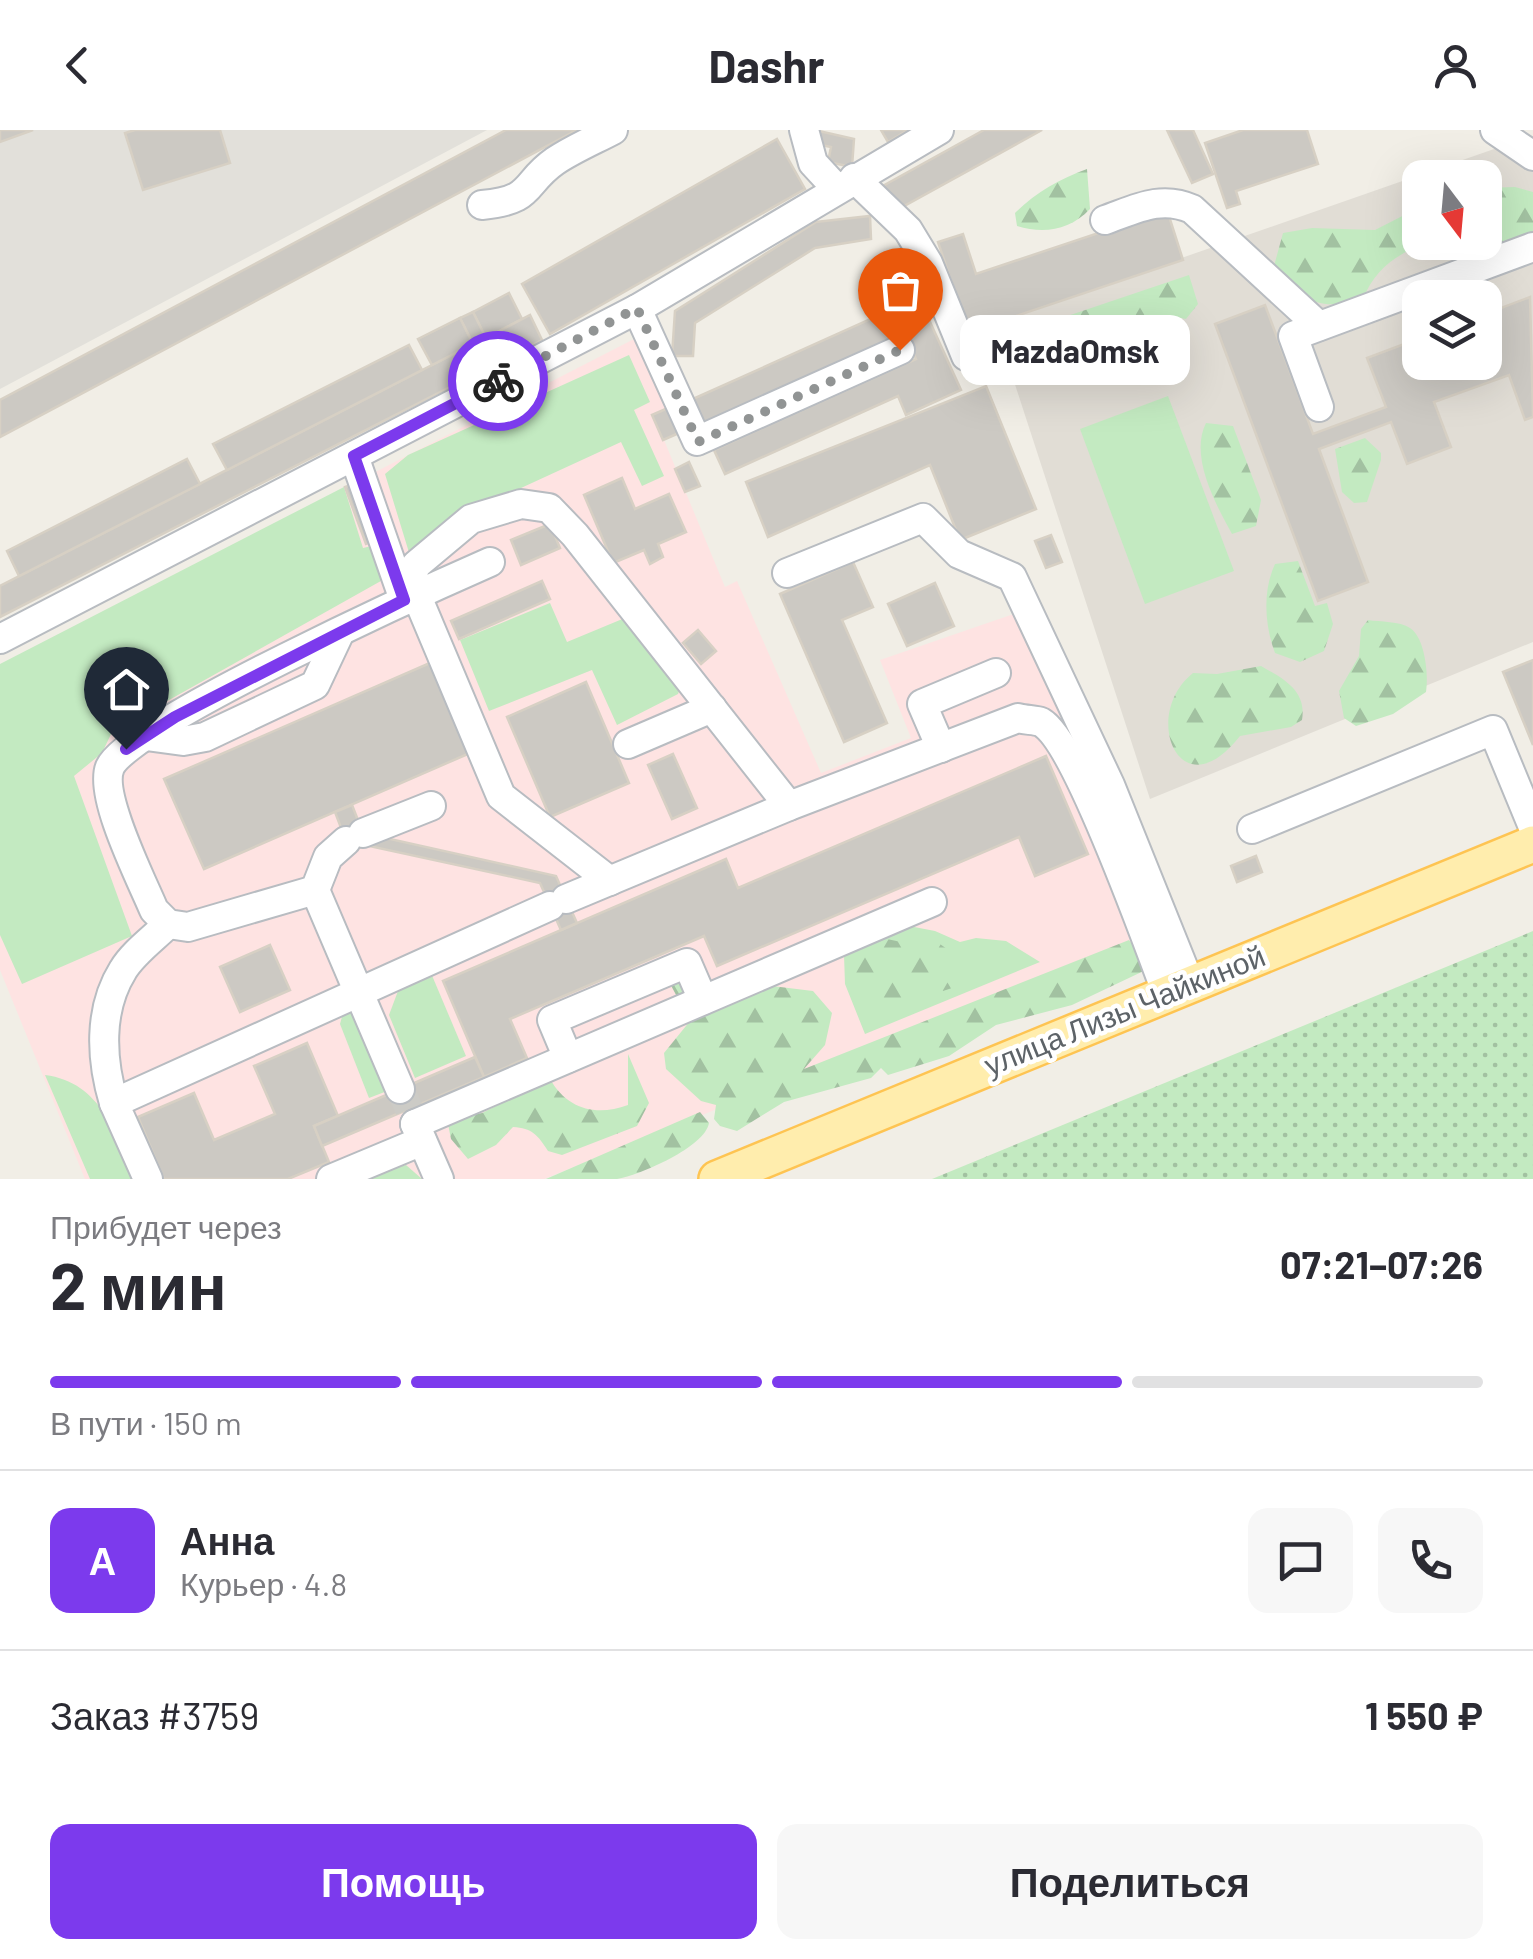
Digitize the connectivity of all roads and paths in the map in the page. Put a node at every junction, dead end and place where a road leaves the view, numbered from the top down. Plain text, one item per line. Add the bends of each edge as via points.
1 (613, 130) edge
2 (804, 130) edge
3 (939, 130) edge
4 (1496, 130) edge
5 (1533, 156) edge
6 (845, 183) junction
7 (482, 206) dead end
8 (1105, 220) dead end
9 (1533, 246) edge
10 (637, 308) junction
11 (1319, 326) junction
12 (900, 350) dead end
13 (966, 356) dead end
14 (1319, 407) dead end
15 (354, 456) junction
16 (490, 562) dead end
17 (787, 573) dead end
18 (410, 597) junction
19 (0, 639) edge
20 (996, 673) dead end
21 (712, 708) junction
22 (628, 744) dead end
23 (940, 748) junction
24 (431, 806) dead end
25 (789, 806) junction
26 (1533, 827) edge
27 (1252, 829) dead end
28 (1533, 844) edge
29 (610, 881) junction
30 (315, 890) junction
31 (932, 902) dead end
32 (168, 924) junction
33 (1178, 989) junction
34 (358, 990) junction
35 (703, 1000) junction
36 (568, 1058) junction
37 (114, 1103) junction
38 (412, 1115) junction
39 (148, 1179) edge
40 (331, 1179) edge
41 (439, 1179) edge
42 (717, 1179) edge

1 - 7 street via 552,163 528,192
2 - 6 street via 813,163
3 - 6 street
4 - 5 street
6 - 10 street
6 - 13 street via 908,230
8 - 11 street via 1160,201 1192,209
9 - 11 street
10 - 12 street via 698,442
10 - 15 street
11 - 14 street via 1293,336
15 - 18 street
15 - 19 street
16 - 18 street
17 - 33 street via 923,518 959,554 1012,577 1110,785
18 - 21 street via 416,564 470,519 522,504 549,508
18 - 29 street via 501,796
18 - 32 street via 146,736 110,768 108,795 154,910
20 - 23 street via 922,704
21 - 22 street
21 - 25 street
23 - 25 street
23 - 33 street via 1018,718 1042,722 1086,794
24 - 30 street via 355,836 328,857
25 - 29 street
26 - 27 street via 1494,730
28 - 33 main road, улица Лизы Чайкиной
29 - 34 street
30 - 32 street via 188,927
30 - 34 street
31 - 35 street
32 - 37 street via 123,969 106,1016 103,1066
33 - 42 main road, улица Лизы Чайкиной
34 - 37 street
34 - 38 street
35 - 36 street
35 - 36 street via 687,963 552,1020
36 - 38 street
37 - 39 street
38 - 40 street
38 - 41 street

